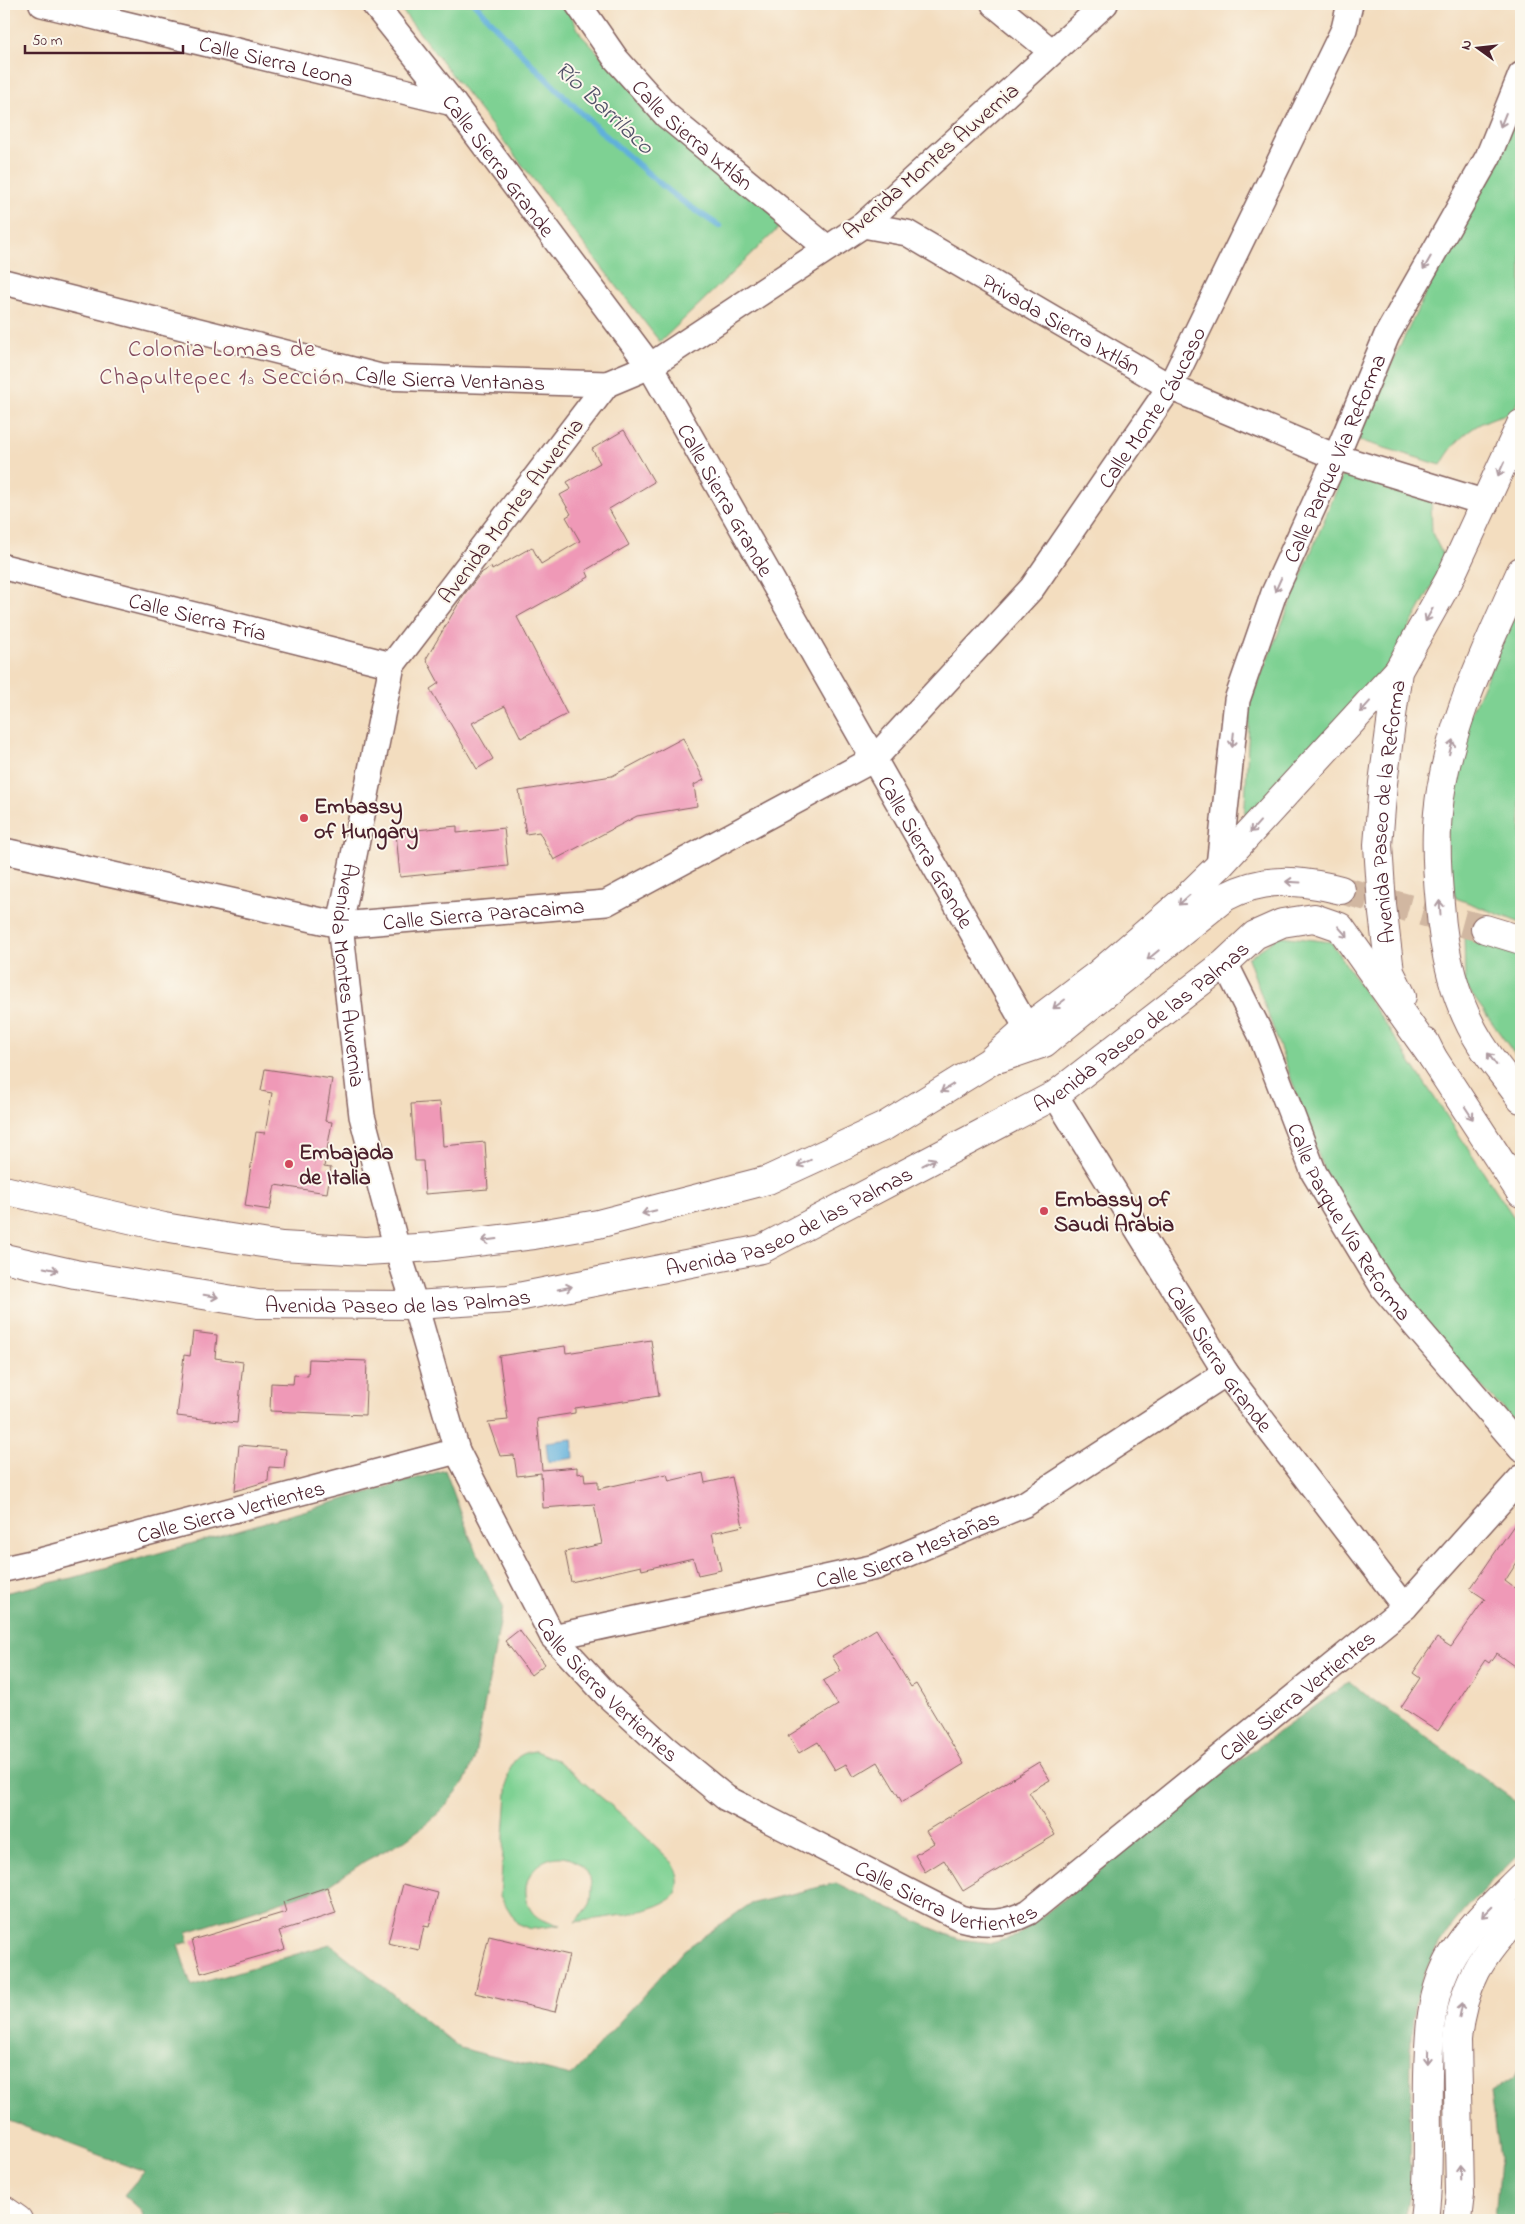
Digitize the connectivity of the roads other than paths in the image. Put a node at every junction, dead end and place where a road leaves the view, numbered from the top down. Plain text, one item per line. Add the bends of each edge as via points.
1 (42, 4) edge
2 (374, 4) edge
3 (578, 4) edge
4 (994, 4) edge
5 (1105, 4) edge
6 (1350, 4) edge
7 (1052, 52) junction
8 (1521, 75) edge
9 (453, 104) junction
10 (863, 225) junction
11 (827, 248) junction
12 (4, 282) edge
13 (650, 366) junction
14 (607, 384) junction
15 (1170, 387) junction
16 (1521, 424) edge
17 (1336, 457) junction
18 (1486, 504) junction
19 (4, 567) edge
20 (1521, 571) edge
21 (392, 665) junction
22 (1398, 671) junction
23 (874, 760) junction
24 (4, 851) edge
25 (1219, 866) junction
26 (1341, 890) tunnel mouth
27 (340, 925) junction
28 (1486, 929) tunnel mouth
29 (1521, 940) edge
30 (1226, 963) junction
31 (1027, 1028) junction
32 (1433, 1058) junction
33 (989, 1062) junction
34 (1055, 1096) junction
35 (1521, 1099) edge
36 (4, 1190) edge
37 (1521, 1193) edge
38 (397, 1250) junction
39 (4, 1258) edge
40 (416, 1306) junction
41 (1226, 1374) junction
42 (1521, 1449) edge
43 (457, 1451) junction
44 (1521, 1478) edge
45 (4, 1569) edge
46 (1405, 1608) junction
47 (553, 1637) junction
48 (1521, 1877) edge
49 (1521, 1914) edge
50 (4, 2210) edge
51 (18, 2220) edge
52 (1424, 2220) edge
53 (1457, 2220) edge

1 - 9 street, Calle Sierra Leona
2 - 9 street, Calle Sierra Grande
3 - 11 street, Calle Sierra Ixtlán via 616,59 666,115
4 - 7 street
5 - 7 street, Avenida Montes Auvernia
6 - 15 street, Calle Monte Cáucaso via 1344,29
7 - 10 street, Avenida Montes Auvernia
8 -> 17 street, Calle Parque Vía Reforma via 1488,157 1387,334
9 - 13 street, Calle Sierra Grande
10 - 11 street, Avenida Montes Auvernia
10 - 15 street, Privada Sierra Ixtlán via 907,233
11 - 13 street, Avenida Montes Auvernia
12 - 14 street, Calle Sierra Ventanas via 381,377
13 - 14 street, Avenida Montes Auvernia
13 - 23 street, Calle Sierra Grande
14 - 21 street, Avenida Montes Auvernia
15 - 17 street, Privada Sierra Ixtlán
15 - 23 street, Calle Monte Cáucaso via 1032,588
16 -> 18 main road, Avenida Paseo de la Reforma
17 - 18 street, Privada Sierra Ixtlán
17 -> 25 street, Calle Parque Vía Reforma via 1274,593 1237,700
18 -> 22 main road, Avenida Paseo de la Reforma via 1449,580
19 - 21 street, Calle Sierra Fría
35 -> 20 main road, Avenida Paseo de la Reforma via 1480,1043 1460,1000 1447,960 1440,916 1436,845 1443,780 1460,715
21 - 27 street, Avenida Montes Auvernia
22 -> 25 main road, Avenida Paseo de las Palmas
22 - 32 main road, Avenida Paseo de la Reforma via 1378,845 1382,904 1390,972
23 - 27 street, Calle Sierra Paracaima via 606,903
23 - 31 street, Calle Sierra Grande
24 - 27 street, Calle Sierra Paracaima
25 -> 31 main road, Avenida Paseo de las Palmas via 1097,975
26 -> 33 main road via 1289,881 1243,888 1226,897 1044,1043
27 - 38 street, Avenida Montes Auvernia via 362,1116
28 - 29 main road
30 -> 32 main road, Avenida Paseo de las Palmas via 1255,934 1282,923 1314,918 1340,927
30 - 34 main road, Avenida Paseo de las Palmas
30 - 42 street, Calle Parque Vía Reforma via 1261,1035 1314,1173 1384,1289
31 - 33 main road, Avenida Paseo de las Palmas
32 -> 37 main road, Avenida Paseo de la Reforma
33 -> 38 main road, Avenida Paseo de las Palmas via 884,1126 768,1180 598,1224 534,1235
40 -> 34 main road, Avenida Paseo de las Palmas via 508,1300 762,1249
34 - 41 street, Calle Sierra Grande
36 - 38 main road, Avenida Paseo de las Palmas via 164,1227 282,1246
38 - 40 street, Avenida Montes Auvernia
39 -> 40 main road, Avenida Paseo de las Palmas via 75,1274 258,1304
40 - 43 street, Calle Sierra Vertientes
41 - 46 street, Calle Sierra Grande
41 - 47 street, Calle Sierra Mestañas via 1024,1504 876,1567
43 - 45 street, Calle Sierra Vertientes
43 - 47 street, Calle Sierra Vertientes
44 - 46 street, Calle Sierra Vertientes
46 - 47 street, Calle Sierra Vertientes via 1029,1912 989,1923 960,1918 726,1798 606,1694
48 -> 52 main road via 1462,1939 1443,1971 1436,1993 1429,2038
53 -> 49 main road via 1460,2194 1459,2020 1476,1969
50 - 51 main road

